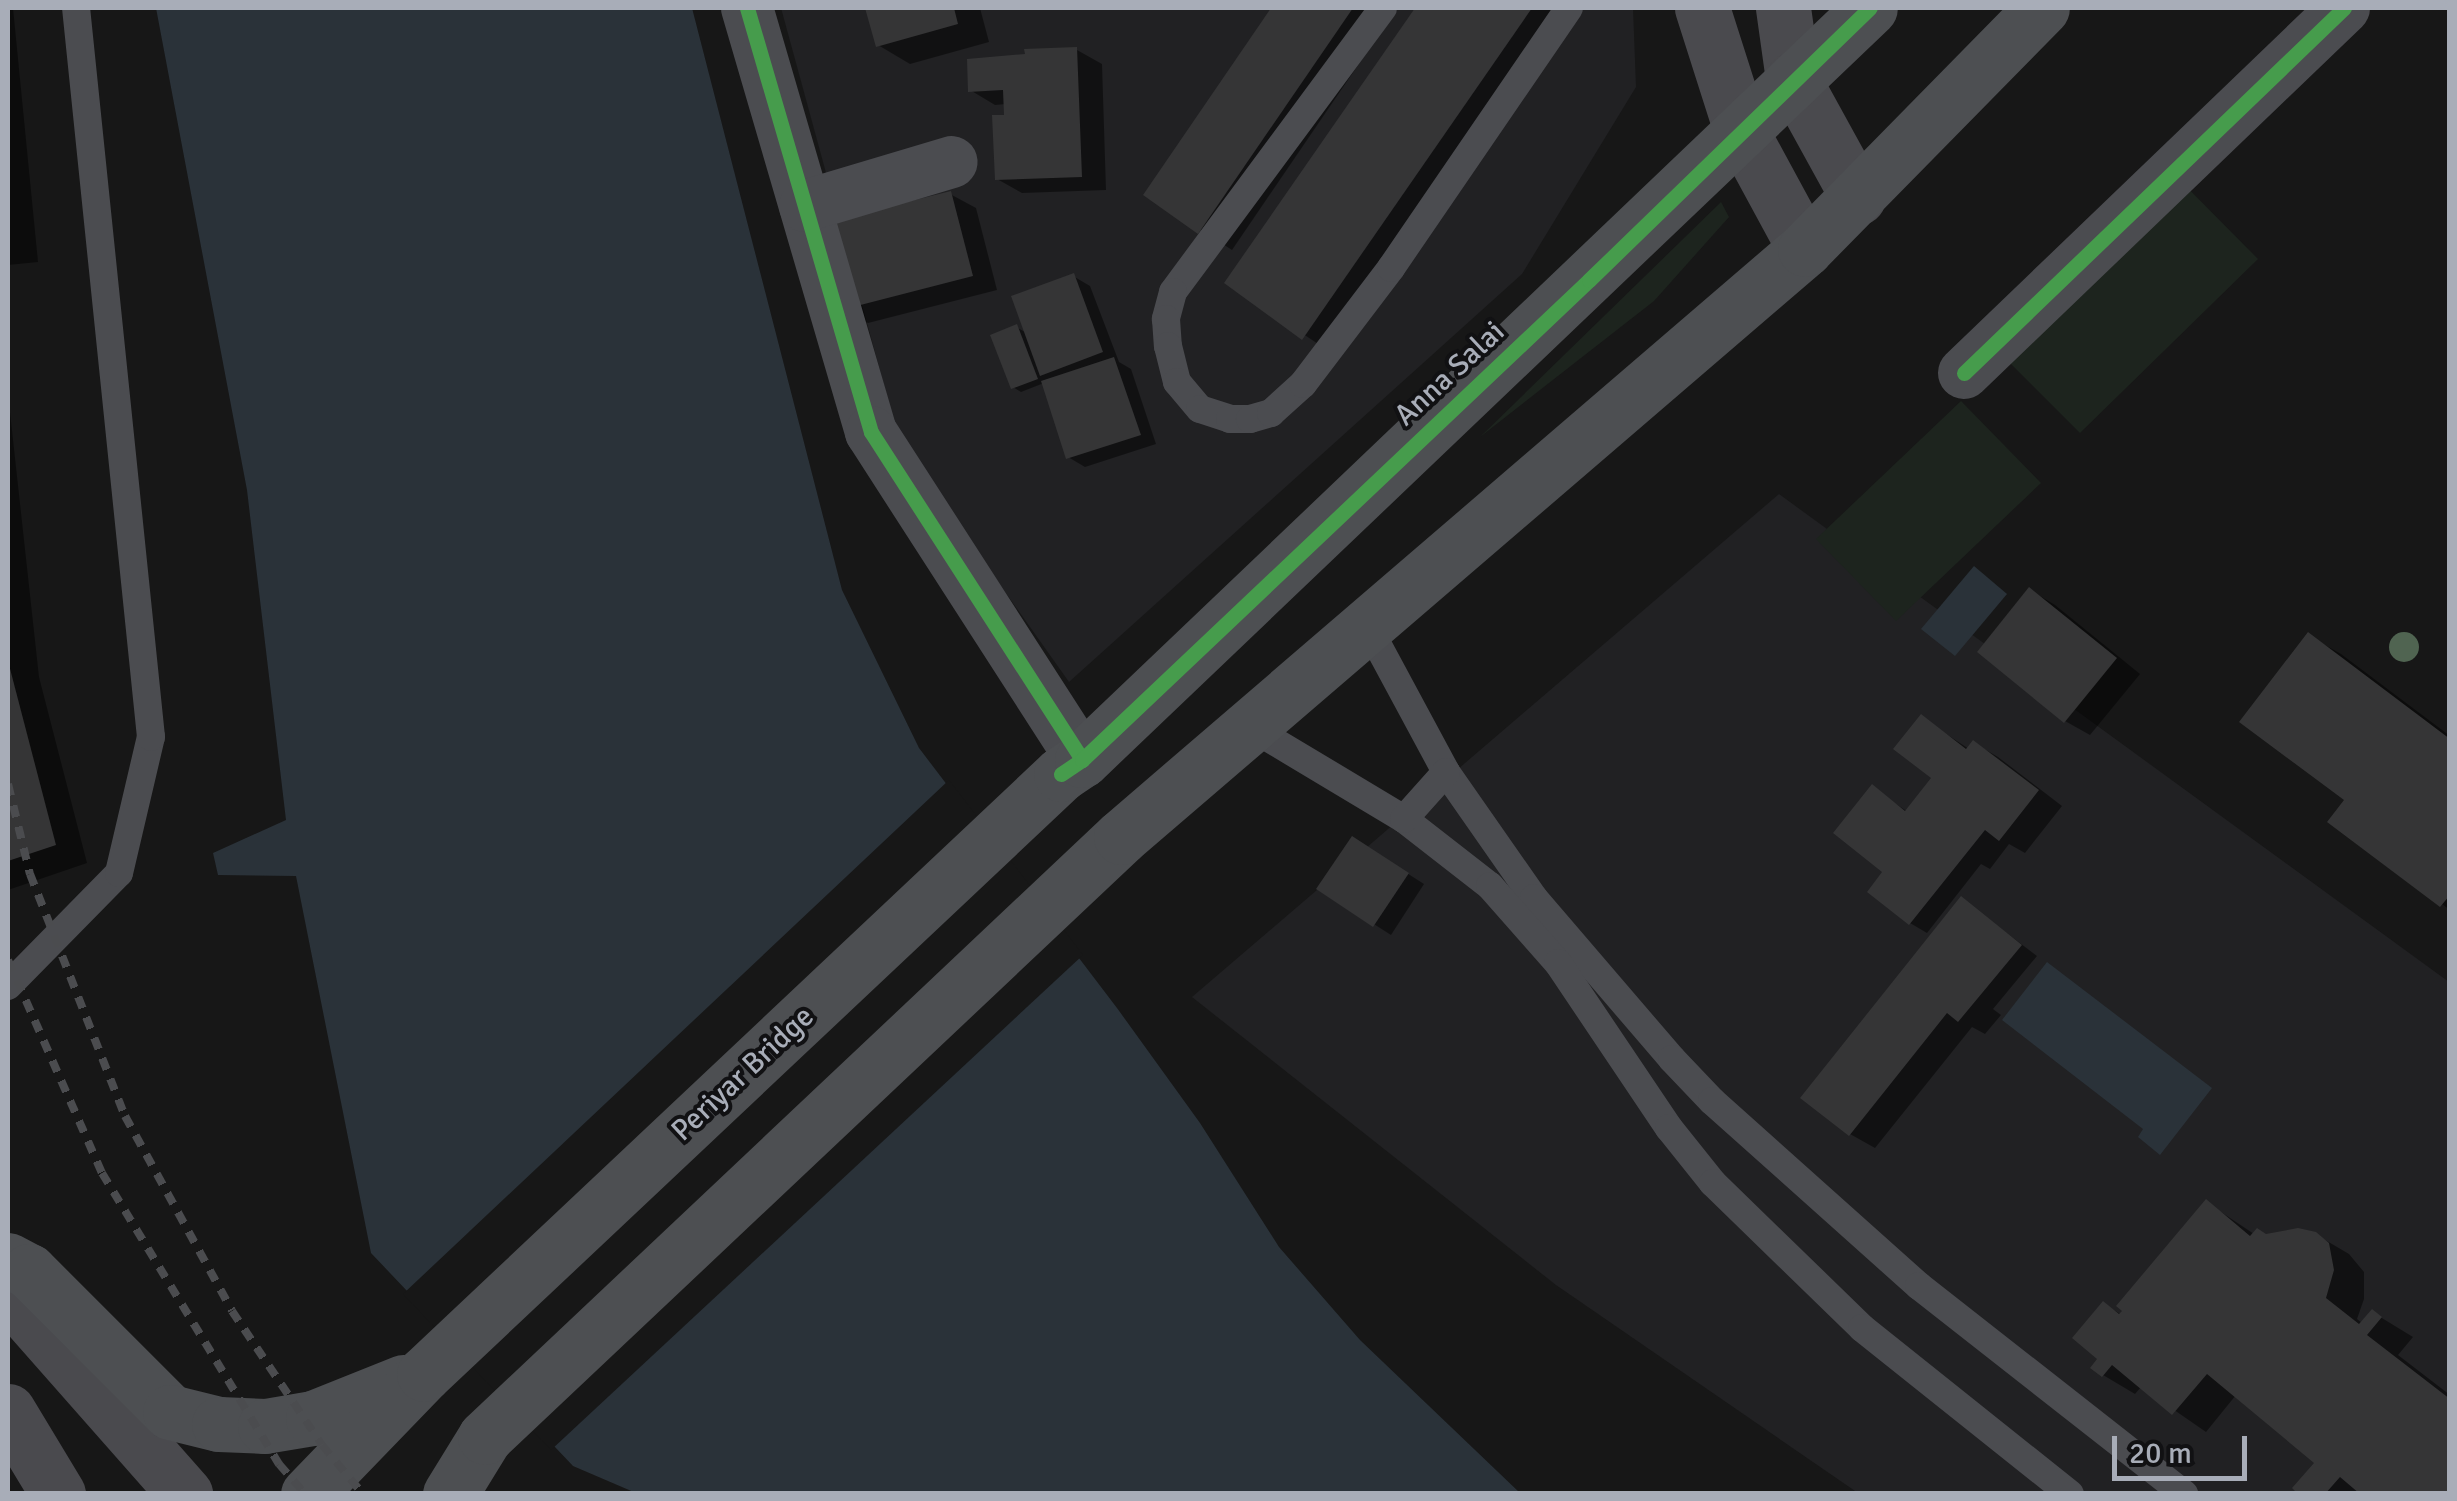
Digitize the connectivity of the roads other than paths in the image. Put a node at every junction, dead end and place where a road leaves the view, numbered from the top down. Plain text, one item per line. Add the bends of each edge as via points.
1 (76, 8) edge
2 (747, 8) edge
3 (1383, 8) edge
4 (1569, 8) edge
5 (1702, 8) edge
6 (1783, 8) edge
7 (1870, 8) edge
8 (2042, 8) edge
9 (2344, 8) edge
10 (1794, 79) junction
11 (1742, 134) junction
12 (952, 162) dead end
13 (1858, 197) junction
14 (805, 206) junction
15 (1805, 249) junction
16 (1964, 373) dead end
17 (1368, 627) junction
18 (1252, 728) junction
19 (1071, 767) junction
20 (1446, 772) junction
21 (1404, 819) junction
22 (8, 986) edge
23 (1672, 1059) junction
24 (1644, 1090) junction
25 (8, 1260) edge
26 (8, 1293) edge
27 (424, 1374) junction
28 (8, 1410) edge
29 (470, 1470) edge
30 (58, 1494) edge
31 (185, 1494) edge
32 (308, 1494) edge
33 (2070, 1494) edge
34 (2184, 1494) edge

1 - 22 lane via 151,738 118,873
2 - 14 street
3 - 4 lane via 1173,292 1168,346 1177,382 1200,409 1250,419 1271,413 1303,384
5 - 11 main road
6 - 10 main road
7 - 10 main road, Anna Salai
8 - 13 main road
9 - 16 street
10 - 11 main road, Anna Salai
10 - 13 main road
11 - 15 main road
11 - 19 main road, Anna Salai
12 - 14 street
13 - 15 main road
14 - 19 street via 870,432
15 - 17 main road
17 - 18 main road
17 - 20 lane
18 - 21 lane
18 - 29 main road via 1121,837
19 - 27 main road, Periyar Bridge
20 - 21 lane
20 - 23 lane via 1534,898
21 - 24 lane via 1490,886 1558,963
23 - 24 lane
23 - 34 lane via 1919,1286
24 - 33 lane via 1713,1183 1781,1253 1862,1328
25 - 27 main road via 30,1271 170,1412 265,1426 314,1418
26 - 31 main road
27 - 32 main road, Periyar Bridge
28 - 30 main road

